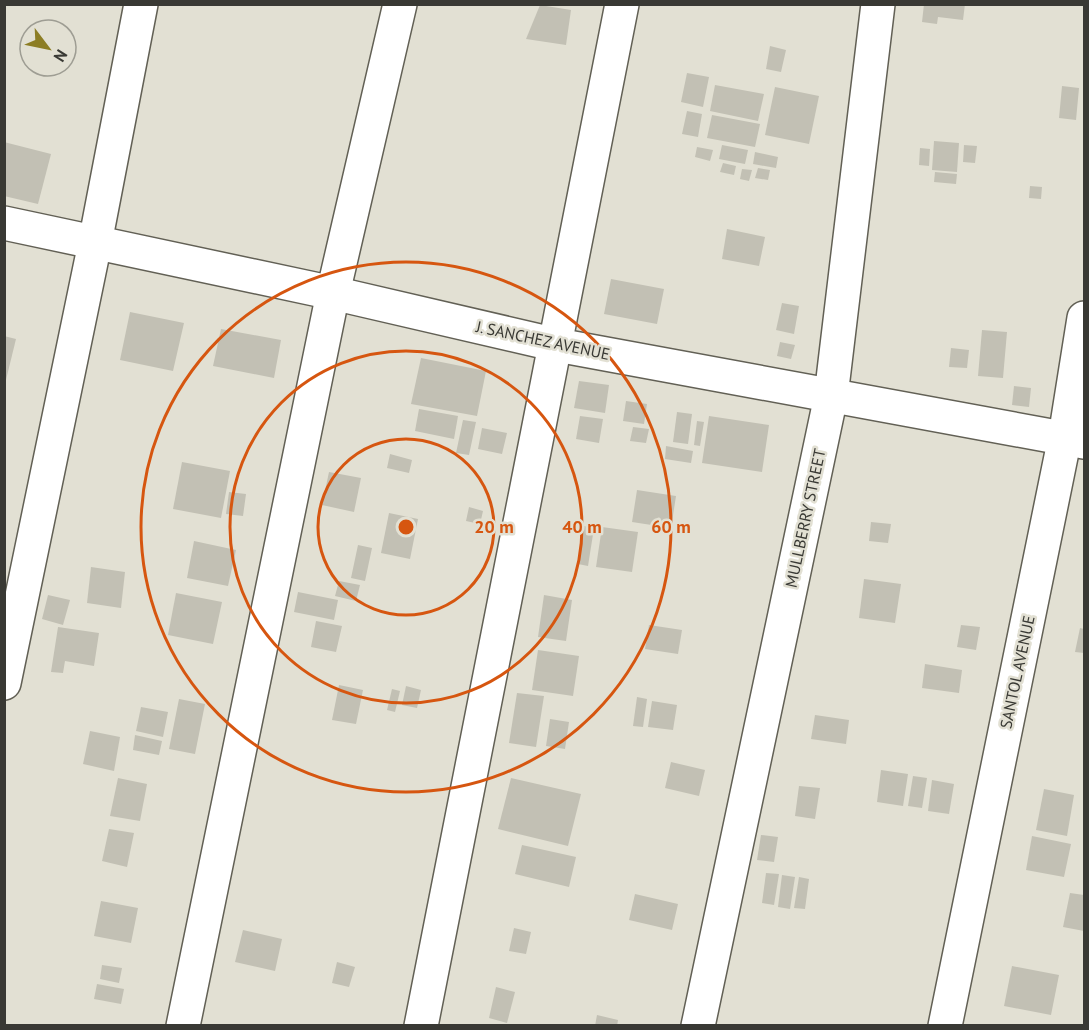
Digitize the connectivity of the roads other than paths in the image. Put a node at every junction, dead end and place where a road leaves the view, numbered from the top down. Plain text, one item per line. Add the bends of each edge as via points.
1 (141, 4) edge
2 (400, 4) edge
3 (622, 4) edge
4 (878, 4) edge
5 (4, 223) edge
6 (96, 243) junction
7 (333, 293) junction
8 (1084, 318) edge
9 (557, 345) junction
10 (831, 396) junction
11 (1075, 439) edge
12 (4, 682) edge
13 (183, 1026) edge
14 (421, 1026) edge
15 (698, 1026) edge
16 (945, 1026) edge

1 - 6 street
2 - 7 street
3 - 9 street
4 - 10 street, MULLBERRY STREET
5 - 6 street, J. SANCHEZ AVENUE
6 - 7 street, J. SANCHEZ AVENUE
6 - 12 street
7 - 9 street, J. SANCHEZ AVENUE
7 - 13 street
8 - 11 street, SANTOL AVENUE
9 - 10 street, J. SANCHEZ AVENUE
9 - 14 street
10 - 11 street, J. SANCHEZ AVENUE
10 - 15 street, MULLBERRY STREET
11 - 16 street, SANTOL AVENUE

